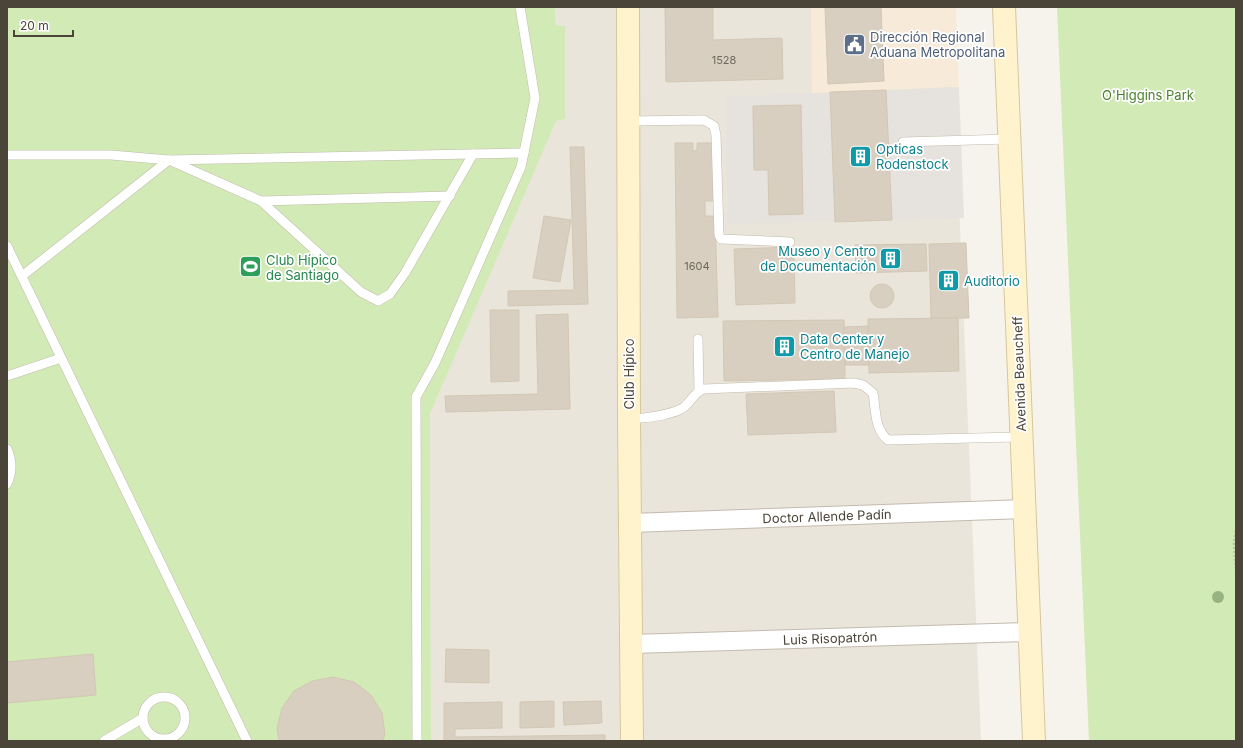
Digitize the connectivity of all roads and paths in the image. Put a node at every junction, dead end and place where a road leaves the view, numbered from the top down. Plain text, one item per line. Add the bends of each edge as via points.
1 (520, 7) edge
2 (628, 7) edge
3 (1004, 7) edge
4 (629, 121) junction
5 (1011, 139) junction
6 (903, 142) dead end
7 (473, 154) junction
8 (524, 154) junction
9 (7, 155) edge
10 (169, 160) junction
11 (450, 196) junction
12 (261, 201) junction
13 (790, 242) dead end
14 (7, 246) edge
15 (22, 276) junction
16 (698, 339) dead end
17 (61, 358) junction
18 (7, 376) edge
19 (699, 390) junction
20 (629, 420) junction
21 (1021, 437) junction
22 (7, 449) edge
23 (7, 484) edge
24 (1024, 509) junction
25 (631, 523) junction
26 (1236, 531) edge
27 (1236, 571) edge
28 (1029, 632) junction
29 (632, 644) junction
30 (143, 718) junction
31 (104, 741) edge
32 (247, 741) edge
33 (417, 741) edge
34 (632, 741) edge
35 (1034, 741) edge

1 - 8 lane via 535,98
2 - 4 main road, Club Hípico
3 - 5 main road, Avenida Beaucheff
4 - 13 lane via 704,120 714,126 719,235 721,238
4 - 20 main road, Club Hípico
5 - 6 lane
5 - 21 main road, Avenida Beaucheff
7 - 8 lane
7 - 10 lane
7 - 11 lane
8 - 33 lane via 521,167 435,363 416,397
9 - 10 lane via 111,155
10 - 12 lane
10 - 15 lane
11 - 12 lane
11 - 12 lane via 405,273 390,294 378,301 361,292
14 - 15 lane
15 - 17 lane
16 - 19 lane
17 - 18 lane
17 - 32 lane
19 - 20 lane via 682,409
19 - 21 lane via 854,383 863,385 873,392 878,428 888,440
20 - 25 main road, Club Hípico
21 - 24 main road, Avenida Beaucheff
22 - 23 lane via 11,471
24 - 25 street, Doctor Allende Padín
24 - 28 main road, Avenida Beaucheff
25 - 29 main road, Club Hípico
26 - 27 path
28 - 29 street, Luis Risopatrón
28 - 35 main road, Avenida Beaucheff
29 - 34 main road, Club Hípico
30 - 30 lane via 144,725 153,736 168,739 181,731 185,717 184,710 175,699 160,697 148,704
30 - 31 lane

